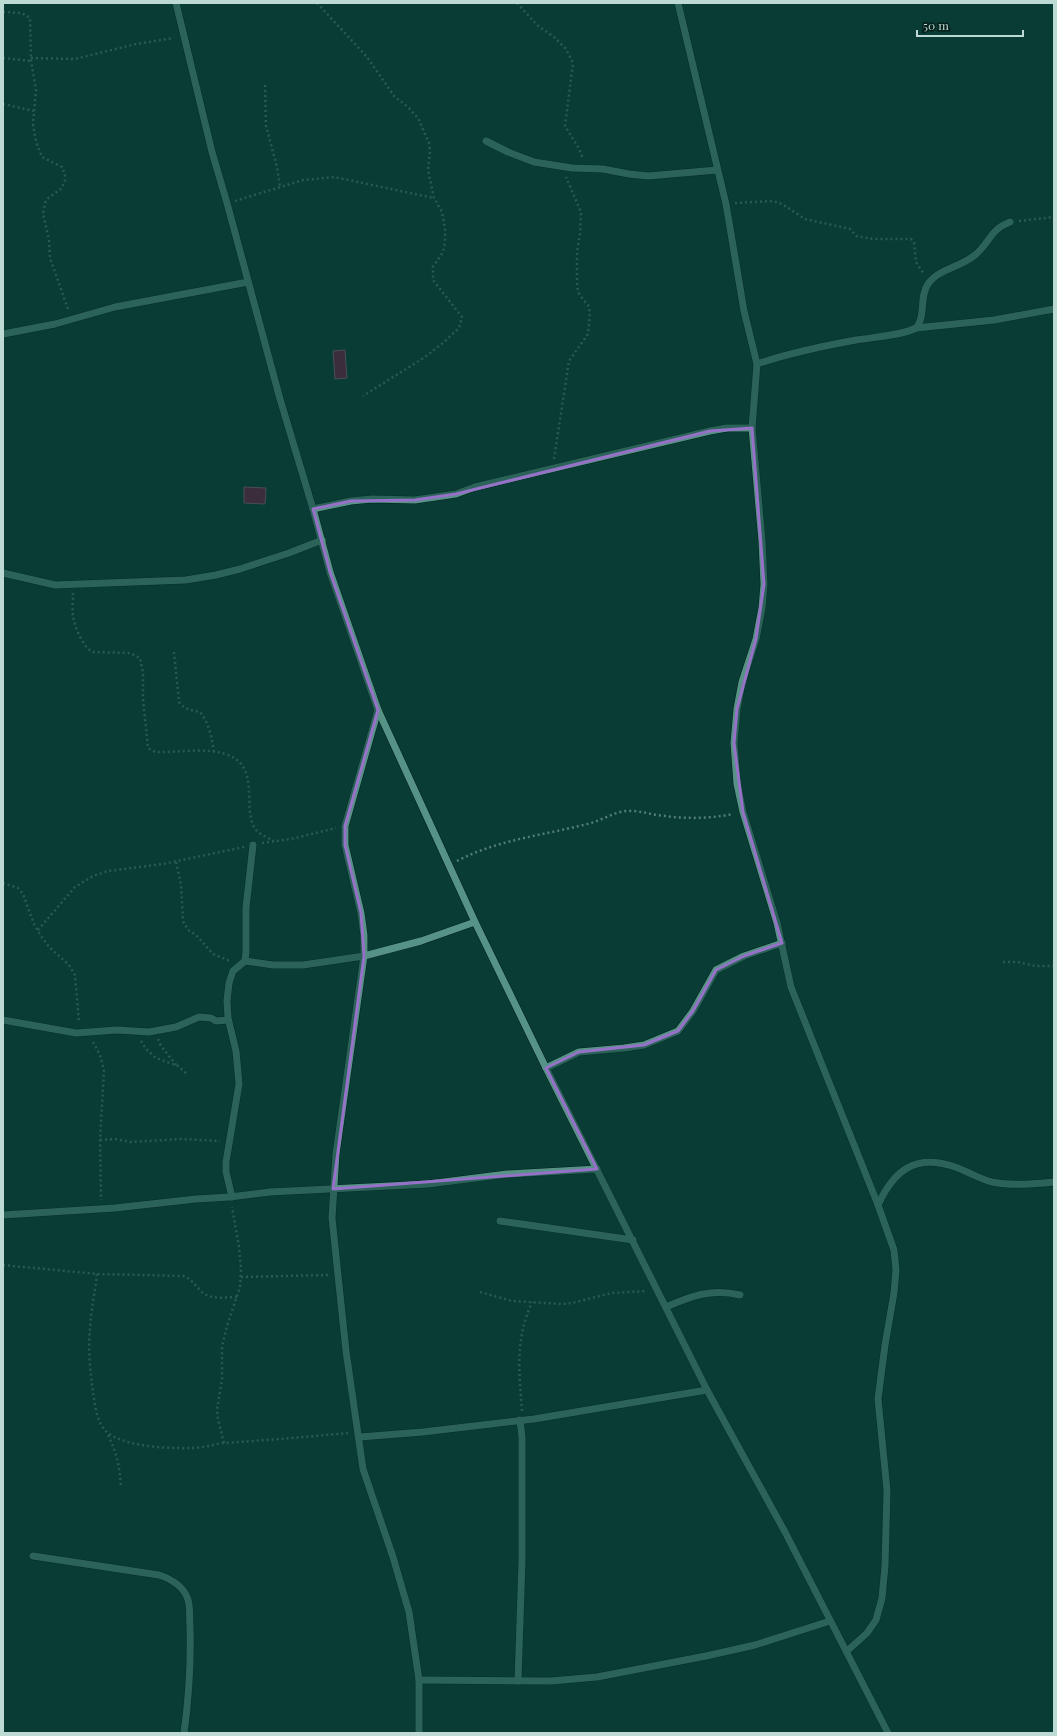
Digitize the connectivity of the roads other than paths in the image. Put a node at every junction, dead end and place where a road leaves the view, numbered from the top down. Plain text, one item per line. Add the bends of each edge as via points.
1 (176, 3) edge
2 (678, 3) edge
3 (486, 141) dead end
4 (717, 170) junction
5 (1010, 222) road end
6 (248, 282) junction
7 (1054, 309) edge
8 (916, 328) junction
9 (3, 334) edge
10 (757, 364) junction
11 (752, 428) junction
12 (313, 509) junction
13 (322, 540) junction
14 (3, 573) edge
15 (378, 710) junction
16 (253, 845) road end
17 (475, 922) junction
18 (782, 943) junction
19 (364, 956) junction
20 (242, 963) junction
21 (3, 1020) edge
22 (228, 1020) junction
23 (546, 1068) junction
24 (597, 1169) junction
25 (1054, 1182) edge
26 (333, 1189) junction
27 (231, 1197) junction
28 (878, 1205) junction
29 (3, 1215) edge
30 (500, 1221) dead end
31 (633, 1240) junction
32 (740, 1295) dead end
33 (666, 1308) junction
34 (707, 1390) junction
35 (521, 1420) junction
36 (359, 1435) junction
37 (33, 1556) dead end
38 (830, 1621) junction
39 (847, 1651) junction
40 (419, 1680) junction
41 (518, 1681) junction
42 (184, 1733) edge
43 (419, 1733) edge
44 (888, 1733) edge

1 - 6 street via 212,152
2 - 4 street
3 - 4 street via 534,162 564,166 648,176
4 - 10 street via 726,204 744,311
5 - 8 street via 997,227 975,255 939,274 928,283 923,292 920,322
6 - 9 street via 115,307
6 - 12 street
7 - 8 street via 994,320
8 - 10 street via 777,357
10 - 11 street
11 - 12 street via 710,431 456,494 415,500 351,501
11 - 18 street via 764,584 756,639 742,682 734,743 737,784 743,812
12 - 13 street
13 - 14 street via 262,562 216,575 186,580 55,585
13 - 15 street via 330,572
15 - 17 street
15 - 19 street via 345,826 345,845 361,913
16 - 20 street via 246,908 246,952
17 - 19 street via 421,941
17 - 23 street
18 - 23 street via 744,956 716,970 693,1011 678,1030 644,1045 579,1052
18 - 28 street via 792,987
19 - 20 street via 303,965
19 - 26 street
20 - 22 street via 233,971 229,983
21 - 22 street via 84,1033 117,1030 153,1031 176,1027 199,1017 216,1021
22 - 27 street via 236,1050 239,1084 226,1162
23 - 24 street
24 - 26 street via 507,1174 428,1184
24 - 31 street
25 - 28 street via 1003,1184 938,1162 924,1162 902,1170 884,1191
26 - 27 street
26 - 36 street via 332,1218 337,1274
27 - 29 street
28 - 39 street via 894,1250 896,1270 878,1399 887,1490 885,1566 882,1598 876,1620 867,1633
30 - 31 street
31 - 33 street
32 - 33 street via 726,1292 702,1294
33 - 34 street
34 - 35 street
34 - 38 street via 782,1525
35 - 36 street via 424,1432
35 - 41 street via 522,1553
36 - 40 street via 364,1469 409,1612
37 - 42 street via 159,1575 169,1578 183,1589 188,1599 190,1657
38 - 39 street
38 - 41 street via 706,1656 597,1677
39 - 44 street
40 - 41 street
40 - 43 street

